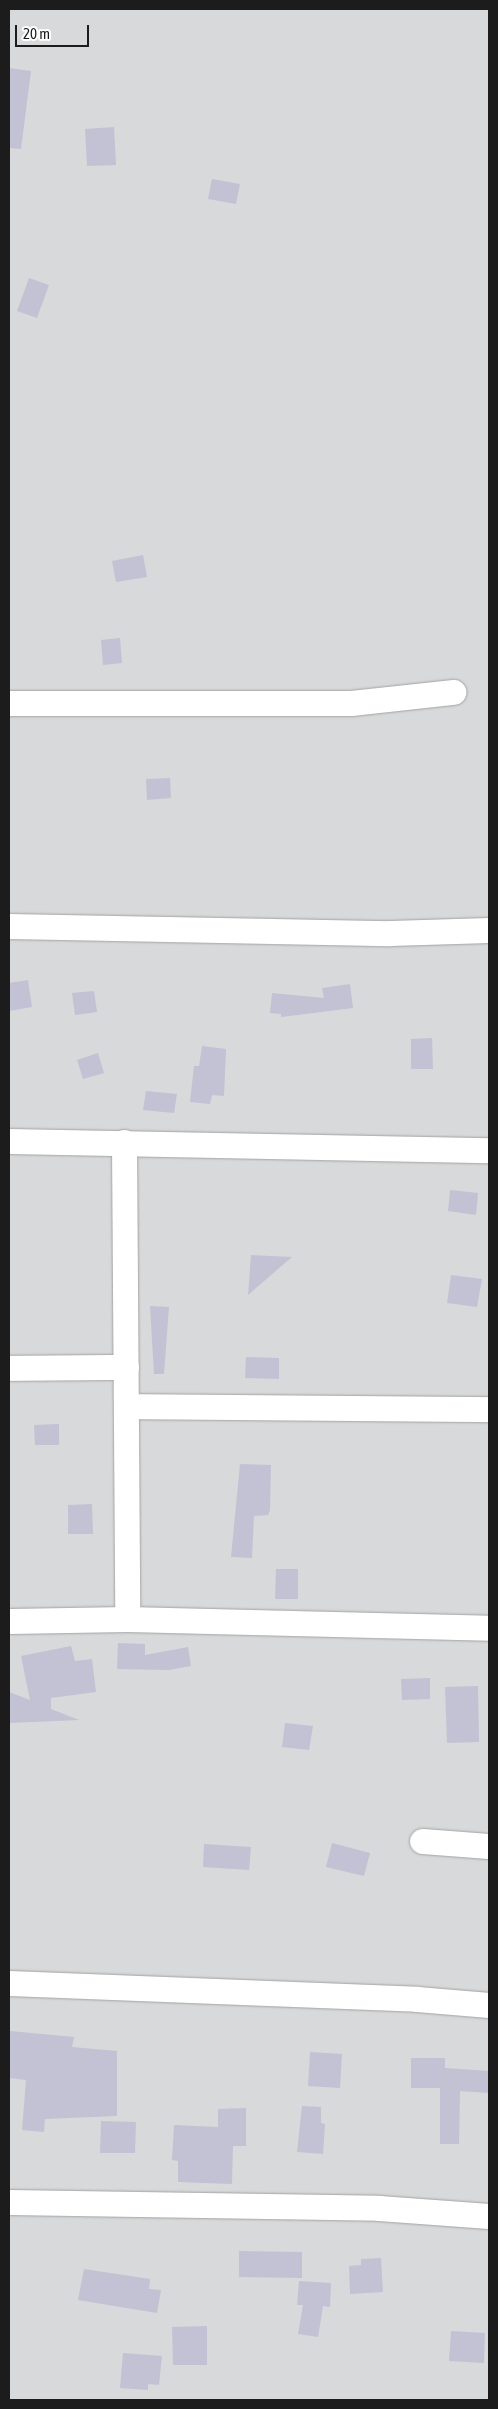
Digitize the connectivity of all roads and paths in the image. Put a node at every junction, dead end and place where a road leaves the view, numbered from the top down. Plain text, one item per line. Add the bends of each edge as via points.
1 (453, 692) dead end
2 (9, 703) edge
3 (9, 926) edge
4 (489, 930) edge
5 (9, 1141) edge
6 (124, 1142) junction
7 (489, 1150) edge
8 (126, 1367) junction
9 (9, 1368) edge
10 (126, 1406) junction
11 (489, 1409) edge
12 (127, 1619) junction
13 (9, 1621) edge
14 (489, 1628) edge
15 (422, 1841) dead end
16 (489, 1846) edge
17 (9, 1983) edge
18 (489, 2005) edge
19 (9, 2202) edge
20 (489, 2216) edge

1 - 2 street via 351,703
3 - 4 street via 390,933
5 - 6 street
6 - 7 street
6 - 8 street
8 - 9 street
8 - 10 street
10 - 11 street
10 - 12 street
12 - 13 street
12 - 14 street
15 - 16 street
17 - 18 street via 417,1999
19 - 20 street via 379,2208

